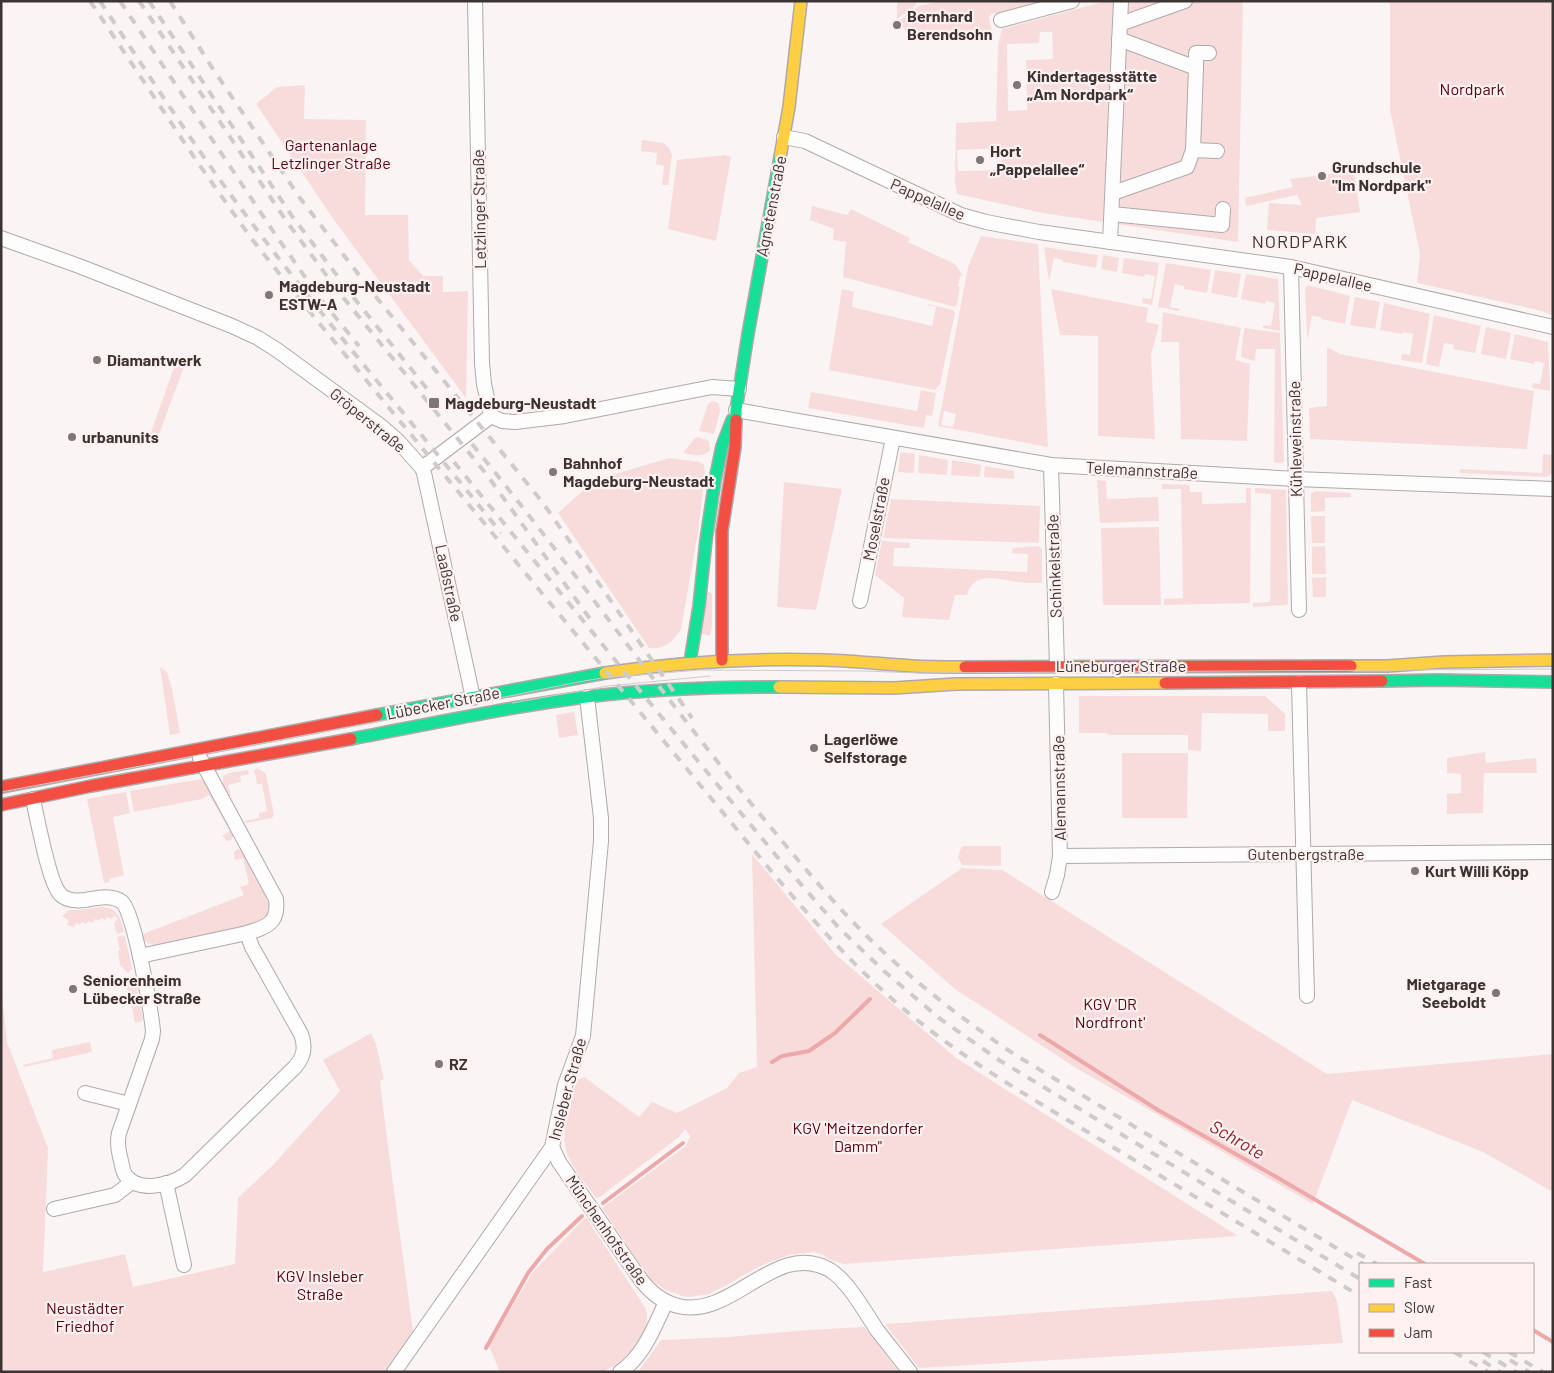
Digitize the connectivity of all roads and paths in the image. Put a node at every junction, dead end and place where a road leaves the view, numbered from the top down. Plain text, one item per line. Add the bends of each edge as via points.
1 (476, 1) edge
2 (801, 1) edge
3 (1072, 1) edge
4 (1121, 1) edge
5 (1185, 1) edge
6 (1001, 20) dead end
7 (1120, 24) junction
8 (1119, 39) junction
9 (1209, 53) dead end
10 (1196, 68) junction
11 (784, 137) junction
12 (1194, 150) junction
13 (1217, 151) dead end
14 (1112, 193) junction
15 (1223, 209) dead end
16 (1112, 214) junction
17 (1, 238) edge
18 (1110, 242) junction
19 (1291, 267) junction
20 (1553, 327) edge
21 (739, 390) junction
22 (736, 410) junction
23 (491, 416) junction
24 (893, 438) junction
25 (1052, 465) junction
26 (422, 468) junction
27 (1296, 479) junction
28 (1553, 489) edge
29 (860, 601) dead end
30 (1299, 610) dead end
31 (722, 660) junction
32 (1553, 660) edge
33 (690, 662) junction
34 (1057, 666) junction
35 (706, 676) junction
36 (1553, 682) edge
37 (1299, 683) junction
38 (1056, 684) junction
39 (723, 687) junction
40 (694, 688) junction
41 (587, 697) junction
42 (473, 698) junction
43 (196, 750) junction
44 (203, 766) junction
45 (1, 787) edge
46 (33, 799) junction
47 (1, 805) edge
48 (1553, 852) edge
49 (1304, 854) junction
50 (1060, 856) junction
51 (1052, 892) dead end
52 (247, 933) junction
53 (140, 956) junction
54 (1308, 996) dead end
55 (85, 1093) dead end
56 (129, 1104) junction
57 (552, 1147) junction
58 (132, 1182) junction
59 (166, 1183) junction
60 (54, 1209) dead end
61 (184, 1265) dead end
62 (666, 1302) junction
63 (394, 1372) edge
64 (620, 1372) edge
65 (910, 1372) edge

1 - 23 street, Letzlinger Straße via 482,364
2 - 11 main road, Agnetenstraße
3 - 6 street
4 - 7 street
5 - 7 street
7 - 8 street
8 - 10 street
8 - 14 street
9 - 10 street via 1196,53
10 - 12 street
11 - 18 street, Pappelallee via 812,145 961,215 1013,227
11 - 21 main road, Agnetenstraße
12 - 13 street
12 - 14 street via 1188,167
14 - 16 street
15 - 16 street via 1222,225
16 - 18 street
17 - 26 street, Gröperstraße via 258,338 382,427
18 - 19 street, Pappelallee
19 - 20 street, Pappelallee
19 - 27 street, Kühleweinstraße
21 - 22 main road, Agnetenstraße
21 - 23 street via 712,387 565,416 515,422
22 - 24 street, Telemannstraße
22 - 31 main road, Agnetenstraße via 736,447 722,532
22 - 33 main road, Agnetenstraße via 722,446
23 - 26 street
24 - 25 street, Telemannstraße
24 - 29 street, Moselstraße
25 - 27 street, Telemannstraße
25 - 34 street, Schinkelstraße
26 - 42 street, Laaßstraße
27 - 28 street, Telemannstraße
27 - 30 street, Kühleweinstraße
31 - 33 main road, Lüneburger Straße
31 - 34 main road, Lüneburger Straße via 855,661 924,667
31 - 35 main road
32 - 34 main road, Lüneburger Straße via 1377,666
33 - 35 main road
33 - 42 main road, Lübecker Straße via 595,674
35 - 39 main road
35 - 40 main road
36 - 37 main road, Lüneburger Straße
37 - 38 main road, Lüneburger Straße
37 - 49 street
38 - 39 main road, Lüneburger Straße via 944,684 894,688
38 - 50 street, Alemannstraße
39 - 40 main road, Lüneburger Straße
40 - 41 main road, Lübecker Straße
41 - 44 main road, Lübecker Straße
41 - 57 street, Insleber Straße via 601,818 600,850 582,1041 567,1079
42 - 43 main road, Lübecker Straße
43 - 44 street
43 - 45 main road, Lübecker Straße
44 - 46 main road, Lübecker Straße
44 - 52 street via 276,899 272,922
46 - 47 main road, Lübecker Straße
46 - 53 street via 56,889 72,900 106,897 121,902 128,912
48 - 49 street, Gutenbergstraße
49 - 50 street, Gutenbergstraße
49 - 54 street
50 - 51 street, Alemannstraße
52 - 53 street
52 - 59 street via 301,1034 304,1043 302,1056 296,1067 185,1175
53 - 56 street via 153,1031
55 - 56 street
56 - 58 street via 117,1144 124,1173
57 - 62 street, Münchenhofstraße via 559,1162 641,1280
57 - 63 street, Insleber Straße
58 - 59 street via 150,1186
58 - 60 street via 115,1195
59 - 61 street
62 - 64 street via 642,1350
62 - 65 street, Münchenhofstraße via 687,1307 708,1305 780,1267 816,1265 842,1280

